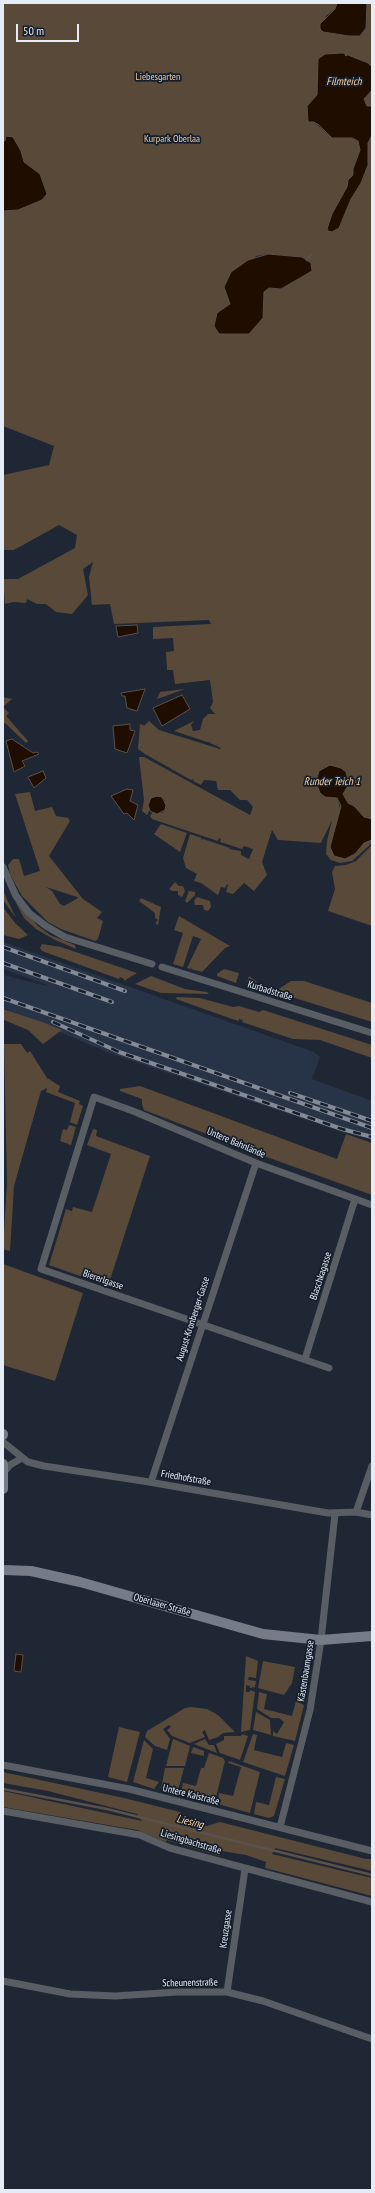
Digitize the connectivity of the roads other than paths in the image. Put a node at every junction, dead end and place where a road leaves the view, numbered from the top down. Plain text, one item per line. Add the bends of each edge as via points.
1 (3, 867) edge
2 (152, 964) dead end
3 (162, 967) dead end
4 (372, 1033) edge
5 (94, 1097) joint
6 (256, 1163) junction
7 (356, 1199) junction
8 (372, 1205) edge
9 (202, 1324) junction
10 (305, 1359) junction
11 (329, 1368) dead end
12 (3, 1442) edge
13 (22, 1458) junction
14 (372, 1466) edge
15 (4, 1468) edge
16 (151, 1482) junction
17 (3, 1489) edge
18 (356, 1512) junction
19 (335, 1514) junction
20 (372, 1515) edge
21 (3, 1570) edge
22 (372, 1636) edge
23 (321, 1640) junction
24 (3, 1765) edge
25 (3, 1811) edge
26 (280, 1827) junction
27 (372, 1851) edge
28 (245, 1869) junction
29 (372, 1902) edge
30 (3, 1981) edge
31 (228, 1992) junction
32 (372, 2039) edge

1 - 2 street via 16,896 30,913 46,926 65,937
3 - 4 street, Kurbadstraße
5 - 6 street, Untere Bahnlände
5 - 9 street, Biererlgasse via 41,1269
6 - 7 street, Untere Bahnlände
6 - 9 street, August-Kronberger-Gasse
7 - 8 street, Untere Bahnlände
7 - 10 street, Blaschkagasse
9 - 10 street, Biererlgasse
9 - 16 street, August-Kronberger-Gasse
10 - 11 street, Biererlgasse
12 - 13 street, Friedhofstraße
13 - 15 street
13 - 16 street, Friedhofstraße via 44,1466
14 - 18 street
15 - 17 main road
16 - 19 street, Friedhofstraße
18 - 19 street, Friedhofstraße
18 - 20 street, Friedhofstraße
19 - 23 street, Kästenbaumgasse
21 - 23 main road, Oberlaaer Straße via 31,1571 80,1582 263,1634
22 - 23 main road, Oberlaaer Straße
23 - 26 street, Kästenbaumgasse via 310,1710
24 - 26 street, Untere Kaistraße via 129,1789
25 - 28 street, Liesingbachstraße via 140,1835 170,1848
26 - 27 street, Untere Kaistraße
28 - 29 street, Liesingbachstraße
28 - 31 street, Kreuzgasse
30 - 31 street, Scheunenstraße via 70,1994 115,1996
31 - 32 street, Scheunenstraße via 263,2001

